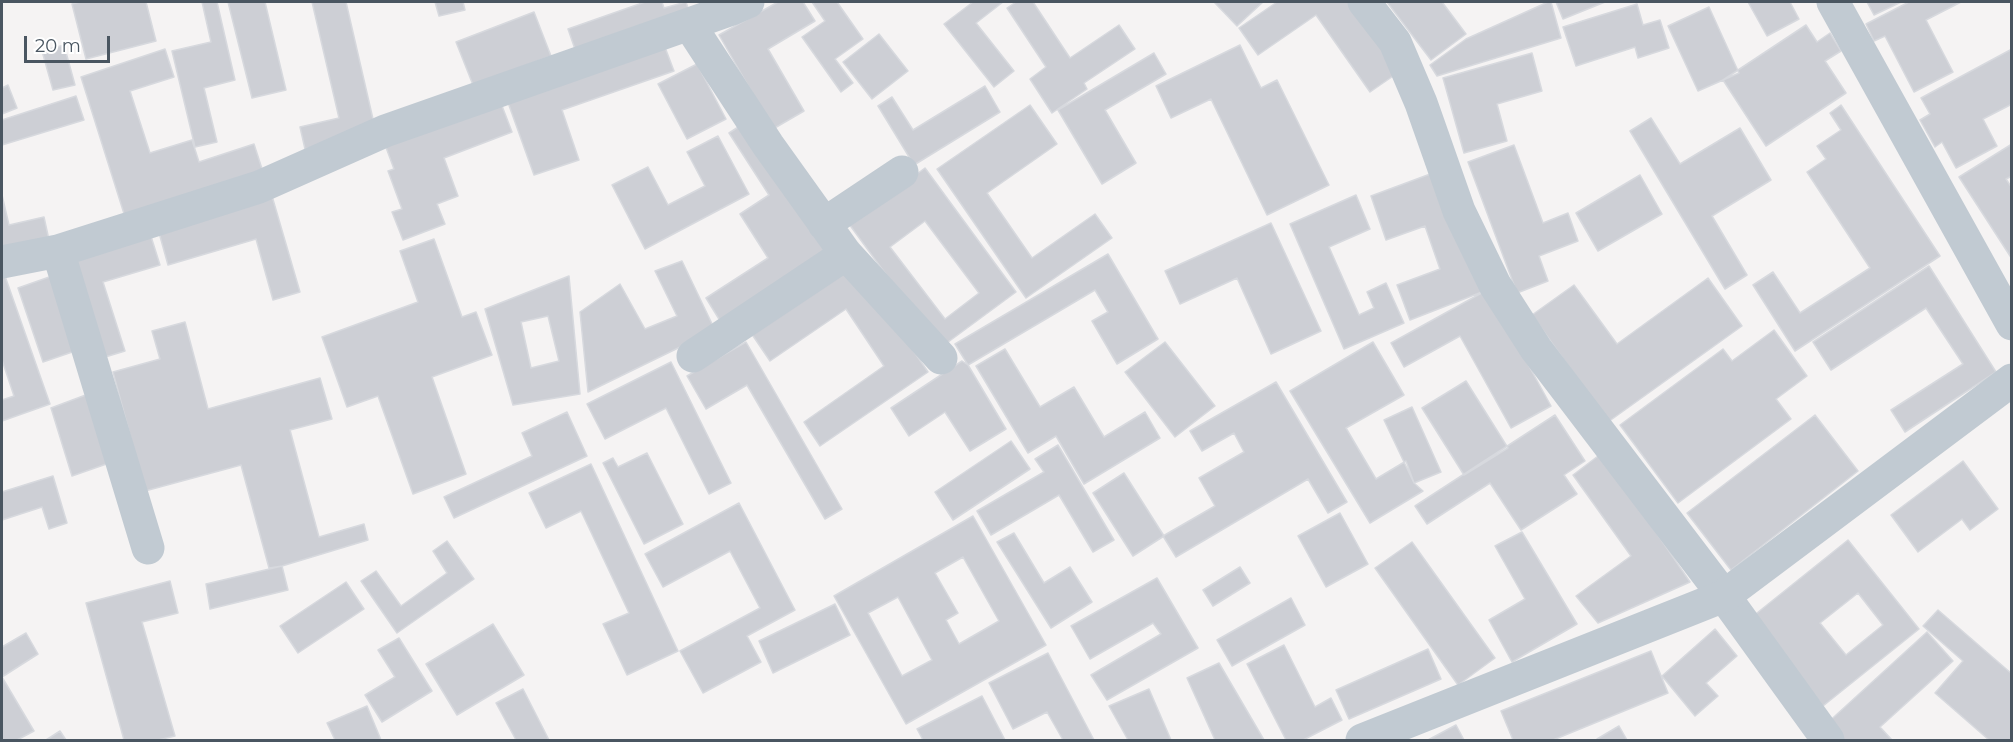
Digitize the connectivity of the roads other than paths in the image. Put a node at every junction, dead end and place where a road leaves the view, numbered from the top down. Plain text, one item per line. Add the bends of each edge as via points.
1 (748, 2) edge
2 (1364, 2) edge
3 (1833, 2) edge
4 (689, 24) junction
5 (902, 172) dead end
6 (824, 224) junction
7 (58, 251) junction
8 (846, 254) junction
9 (2, 262) edge
10 (2012, 324) edge
11 (693, 356) dead end
12 (941, 358) dead end
13 (2012, 380) edge
14 (148, 548) dead end
15 (1724, 596) junction
16 (1362, 741) edge
17 (1828, 741) edge

1 - 4 street
2 - 15 street via 1395,42 1421,102 1459,211 1496,285 1536,348
3 - 10 street
4 - 6 street
4 - 7 street via 385,131 259,187
5 - 6 street
6 - 8 street
7 - 9 street
7 - 14 street
8 - 11 street
8 - 12 street
13 - 15 street
15 - 16 street
15 - 17 street

